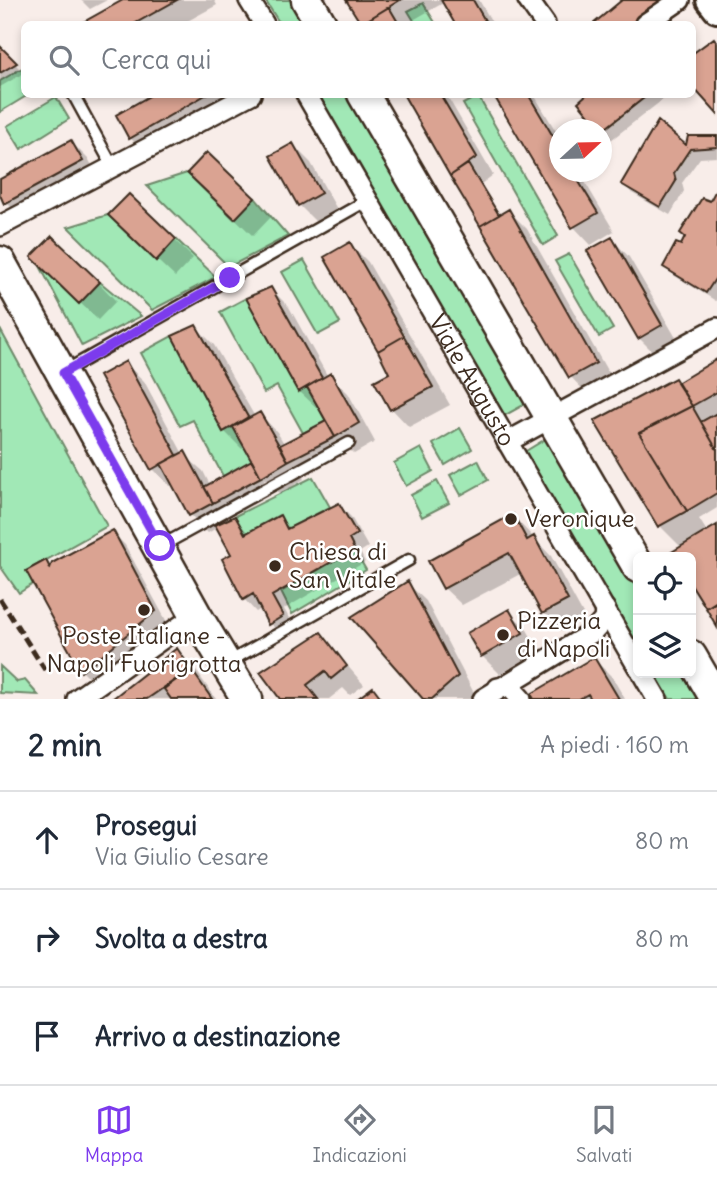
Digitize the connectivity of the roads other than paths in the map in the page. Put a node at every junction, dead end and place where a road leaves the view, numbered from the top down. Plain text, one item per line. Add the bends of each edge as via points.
1 (249, 0) edge
2 (307, 0) edge
3 (528, 0) edge
4 (680, 0) edge
5 (710, 0) edge
6 (717, 9) edge
7 (262, 21) edge
8 (319, 21) edge
9 (543, 21) edge
10 (649, 21) edge
11 (75, 98) edge
12 (243, 98) edge
13 (308, 98) edge
14 (365, 98) edge
15 (113, 167) junction
16 (368, 201) junction
17 (0, 226) edge
18 (0, 262) edge
19 (717, 328) edge
20 (63, 373) junction
21 (551, 416) junction
22 (507, 442) junction
23 (349, 443) dead end
24 (160, 546) junction
25 (633, 558) edge
26 (409, 560) dead end
27 (605, 609) junction
28 (196, 615) junction
29 (633, 658) edge
30 (696, 663) edge
31 (225, 664) junction
32 (645, 678) edge
33 (714, 689) edge
34 (490, 694) edge
35 (77, 699) edge
36 (247, 699) edge
37 (521, 699) edge
38 (657, 699) edge

1 - 7 street
2 - 8 main road
3 - 9 street
4 - 10 street
5 - 6 street
11 - 15 lane
12 - 15 street
13 - 16 street, Viale Augusto
14 - 21 main road, Viale Augusto
15 - 17 street
16 - 20 lane
16 - 22 street, Viale Augusto
18 - 20 main road
19 - 21 street
20 - 24 main road
21 - 22 street
21 - 25 main road, Viale Augusto
22 - 27 street, Viale Augusto
23 - 24 lane
24 - 28 main road
26 - 31 lane
27 - 29 street, Viale Augusto
27 - 34 street via 604,620 593,632
28 - 31 main road
28 - 35 street
30 - 33 main road
31 - 36 main road
32 - 38 street
34 - 37 street via 510,687

